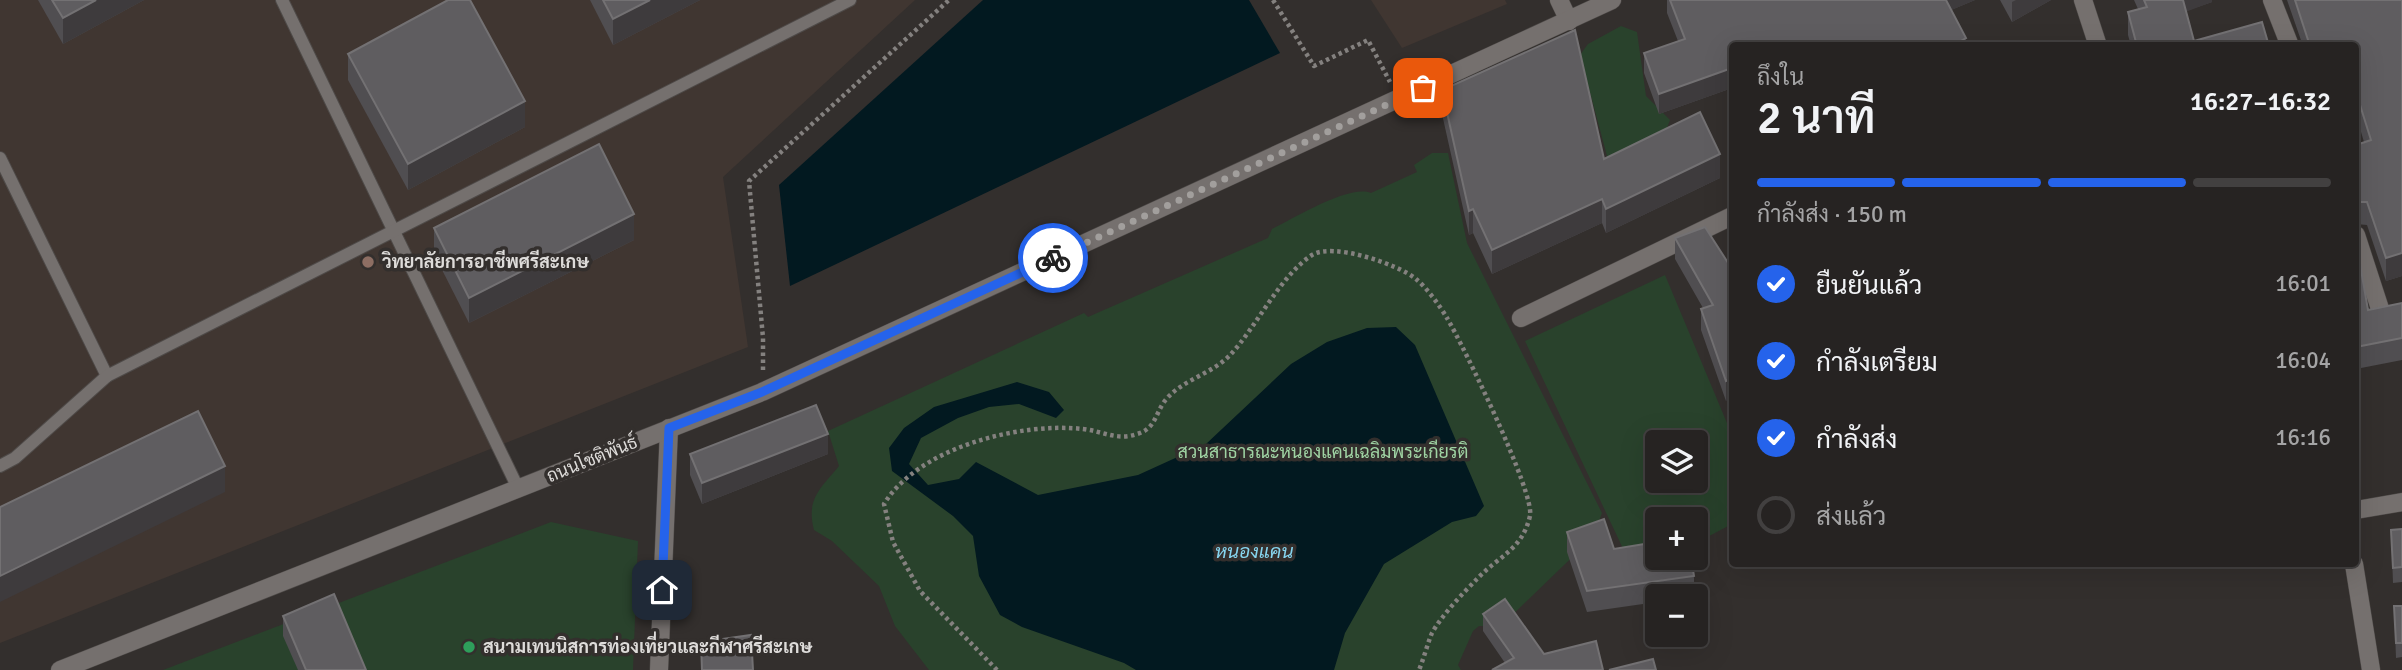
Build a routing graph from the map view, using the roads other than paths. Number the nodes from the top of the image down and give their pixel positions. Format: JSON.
{"nodes":[{"id":1,"x":282,"y":0,"type":"edge"},
{"id":2,"x":849,"y":0,"type":"edge"},
{"id":3,"x":1559,"y":0,"type":"edge"},
{"id":4,"x":1612,"y":0,"type":"edge"},
{"id":5,"x":2083,"y":0,"type":"edge"},
{"id":6,"x":2272,"y":0,"type":"edge"},
{"id":7,"x":1569,"y":21,"type":"junction"},
{"id":8,"x":2094,"y":42,"type":"edge"},
{"id":9,"x":2288,"y":42,"type":"edge"},
{"id":10,"x":0,"y":158,"type":"edge"},
{"id":11,"x":1729,"y":217,"type":"edge"},
{"id":12,"x":394,"y":230,"type":"junction"},
{"id":13,"x":2359,"y":244,"type":"edge"},
{"id":14,"x":2382,"y":315,"type":"edge"},
{"id":15,"x":1521,"y":318,"type":"dead end"},
{"id":16,"x":107,"y":376,"type":"junction"},
{"id":17,"x":669,"y":428,"type":"junction"},
{"id":18,"x":0,"y":466,"type":"edge"},
{"id":19,"x":518,"y":488,"type":"junction"},
{"id":20,"x":2402,"y":502,"type":"edge"},
{"id":21,"x":2359,"y":509,"type":"edge"},
{"id":22,"x":2354,"y":567,"type":"edge"},
{"id":23,"x":60,"y":670,"type":"edge"},
{"id":24,"x":659,"y":670,"type":"edge"},
{"id":25,"x":2371,"y":670,"type":"edge"}],
"edges":[{"from":1,"to":12,"type":"lane"},
{"from":2,"to":12,"type":"lane"},
{"from":3,"to":7,"type":"street"},
{"from":4,"to":7,"type":"street","name":"ถนนโชติพันธ์"},
{"from":5,"to":8,"type":"street"},
{"from":6,"to":9,"type":"street"},
{"from":7,"to":17,"type":"street","name":"ถนนโชติพันธ์"},
{"from":10,"to":16,"type":"lane"},
{"from":11,"to":15,"type":"street"},
{"from":12,"to":16,"type":"lane"},
{"from":12,"to":19,"type":"lane"},
{"from":13,"to":14,"type":"street"},
{"from":16,"to":18,"type":"lane"},
{"from":17,"to":19,"type":"street","name":"ถนนโชติพันธ์"},
{"from":17,"to":24,"type":"street"},
{"from":19,"to":23,"type":"street","name":"ถนนโชติพันธ์"},
{"from":20,"to":21,"type":"street"},
{"from":22,"to":25,"type":"street"}]}
